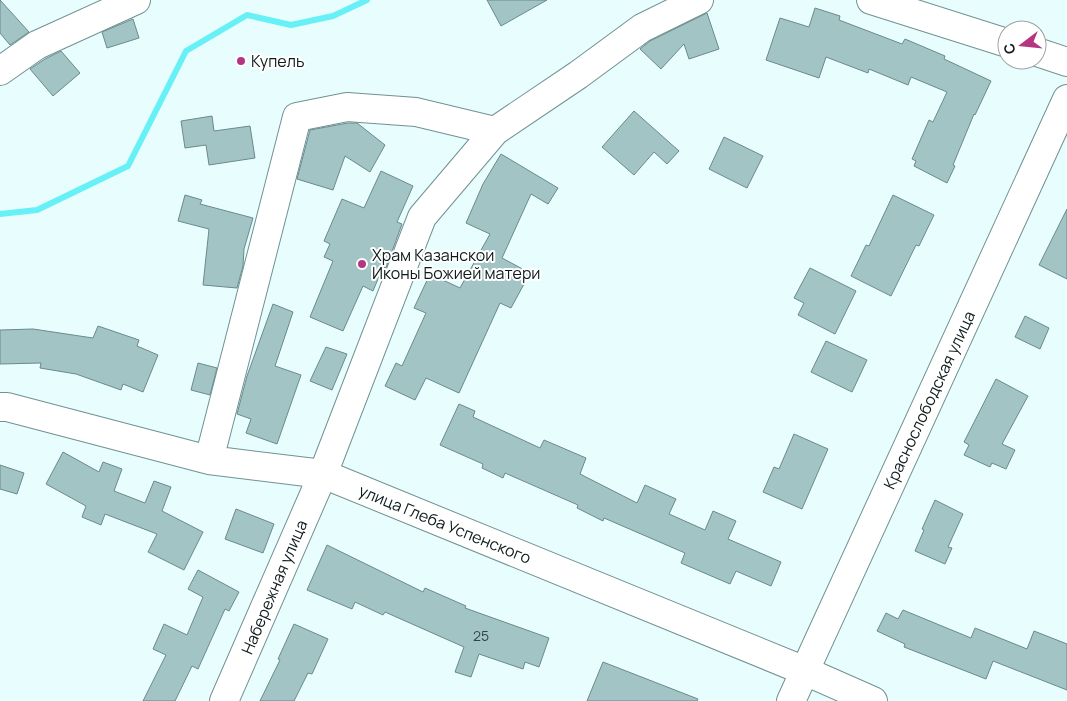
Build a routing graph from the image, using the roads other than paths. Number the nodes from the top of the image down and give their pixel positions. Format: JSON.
{"nodes":[{"id":1,"x":136,"y":0,"type":"edge"},
{"id":2,"x":699,"y":0,"type":"edge"},
{"id":3,"x":871,"y":0,"type":"edge"},
{"id":4,"x":997,"y":40,"type":"edge"},
{"id":5,"x":1047,"y":55,"type":"edge"},
{"id":6,"x":1067,"y":62,"type":"edge"},
{"id":7,"x":0,"y":71,"type":"edge"},
{"id":8,"x":1067,"y":99,"type":"edge"},
{"id":9,"x":495,"y":131,"type":"junction"},
{"id":10,"x":0,"y":407,"type":"edge"},
{"id":11,"x":209,"y":460,"type":"junction"},
{"id":12,"x":323,"y":474,"type":"junction"},
{"id":13,"x":805,"y":671,"type":"junction"},
{"id":14,"x":224,"y":701,"type":"edge"},
{"id":15,"x":791,"y":701,"type":"edge"},
{"id":16,"x":873,"y":701,"type":"edge"}],
"edges":[{"from":1,"to":7,"type":"street"},
{"from":2,"to":9,"type":"street","name":"Набережная улица"},
{"from":3,"to":4,"type":"street"},
{"from":5,"to":6,"type":"street"},
{"from":8,"to":13,"type":"street","name":"Краснослободская улица"},
{"from":9,"to":11,"type":"street"},
{"from":9,"to":12,"type":"street","name":"Набережная улица"},
{"from":10,"to":11,"type":"street","name":"улица Глеба Успенского"},
{"from":11,"to":12,"type":"street","name":"улица Глеба Успенского"},
{"from":12,"to":13,"type":"street","name":"улица Глеба Успенского"},
{"from":12,"to":14,"type":"street","name":"Набережная улица"},
{"from":13,"to":15,"type":"street","name":"Краснослободская улица"},
{"from":13,"to":16,"type":"street","name":"улица Глеба Успенского"}]}
